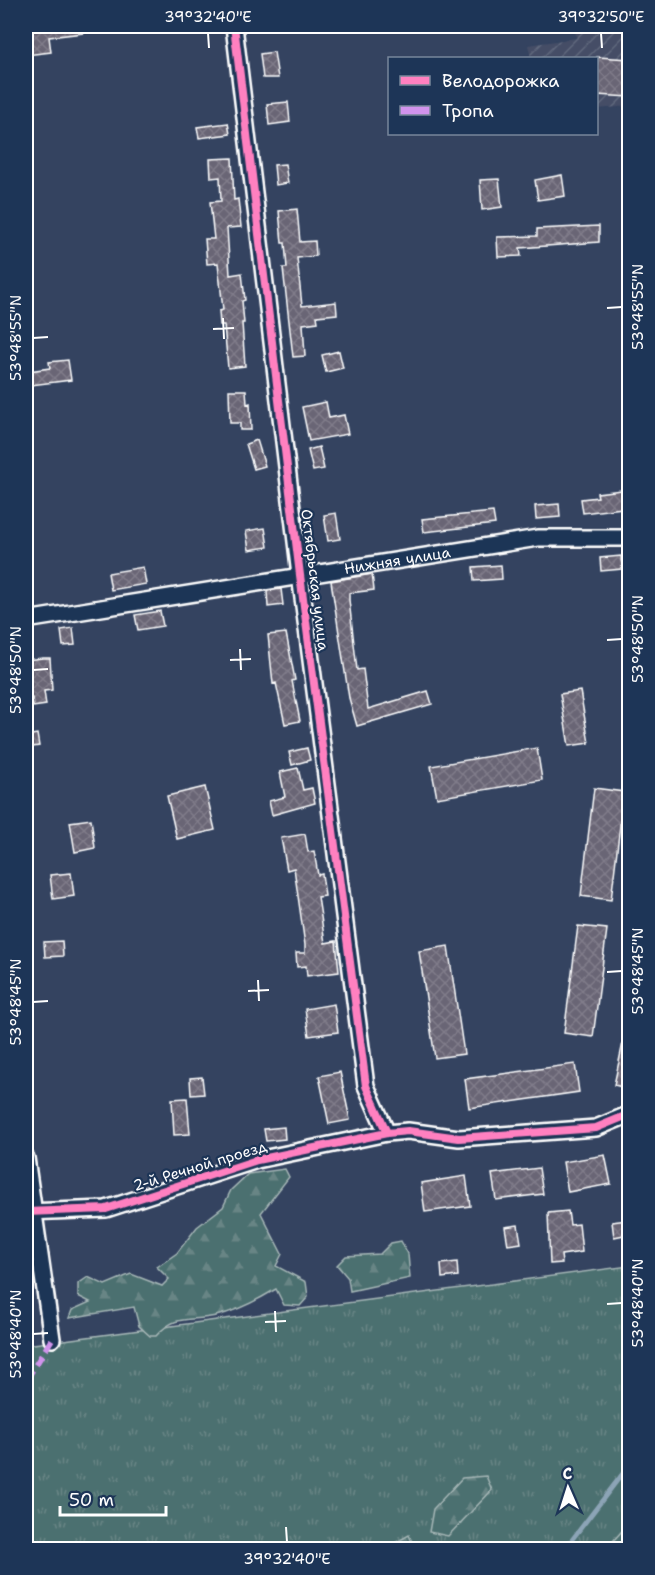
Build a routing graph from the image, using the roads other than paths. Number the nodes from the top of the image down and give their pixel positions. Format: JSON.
{"nodes":[{"id":1,"x":234,"y":26,"type":"edge"},
{"id":2,"x":630,"y":538,"type":"edge"},
{"id":3,"x":300,"y":575,"type":"junction"},
{"id":4,"x":26,"y":620,"type":"edge"},
{"id":5,"x":630,"y":1114,"type":"edge"},
{"id":6,"x":387,"y":1133,"type":"junction"},
{"id":7,"x":26,"y":1158,"type":"edge"},
{"id":8,"x":30,"y":1211,"type":"edge"},
{"id":9,"x":52,"y":1339,"type":"dead end"}],
"edges":[{"from":1,"to":3,"type":"street","name":"Октябрьская улица"},
{"from":2,"to":3,"type":"street","name":"Нижняя улица"},
{"from":3,"to":4,"type":"street","name":"Нижняя улица"},
{"from":3,"to":6,"type":"street","name":"Октябрьская улица"},
{"from":5,"to":6,"type":"street","name":"2-й Речной проезд"},
{"from":6,"to":8,"type":"street","name":"2-й Речной проезд"},
{"from":7,"to":8,"type":"street"},
{"from":8,"to":9,"type":"street"}]}
